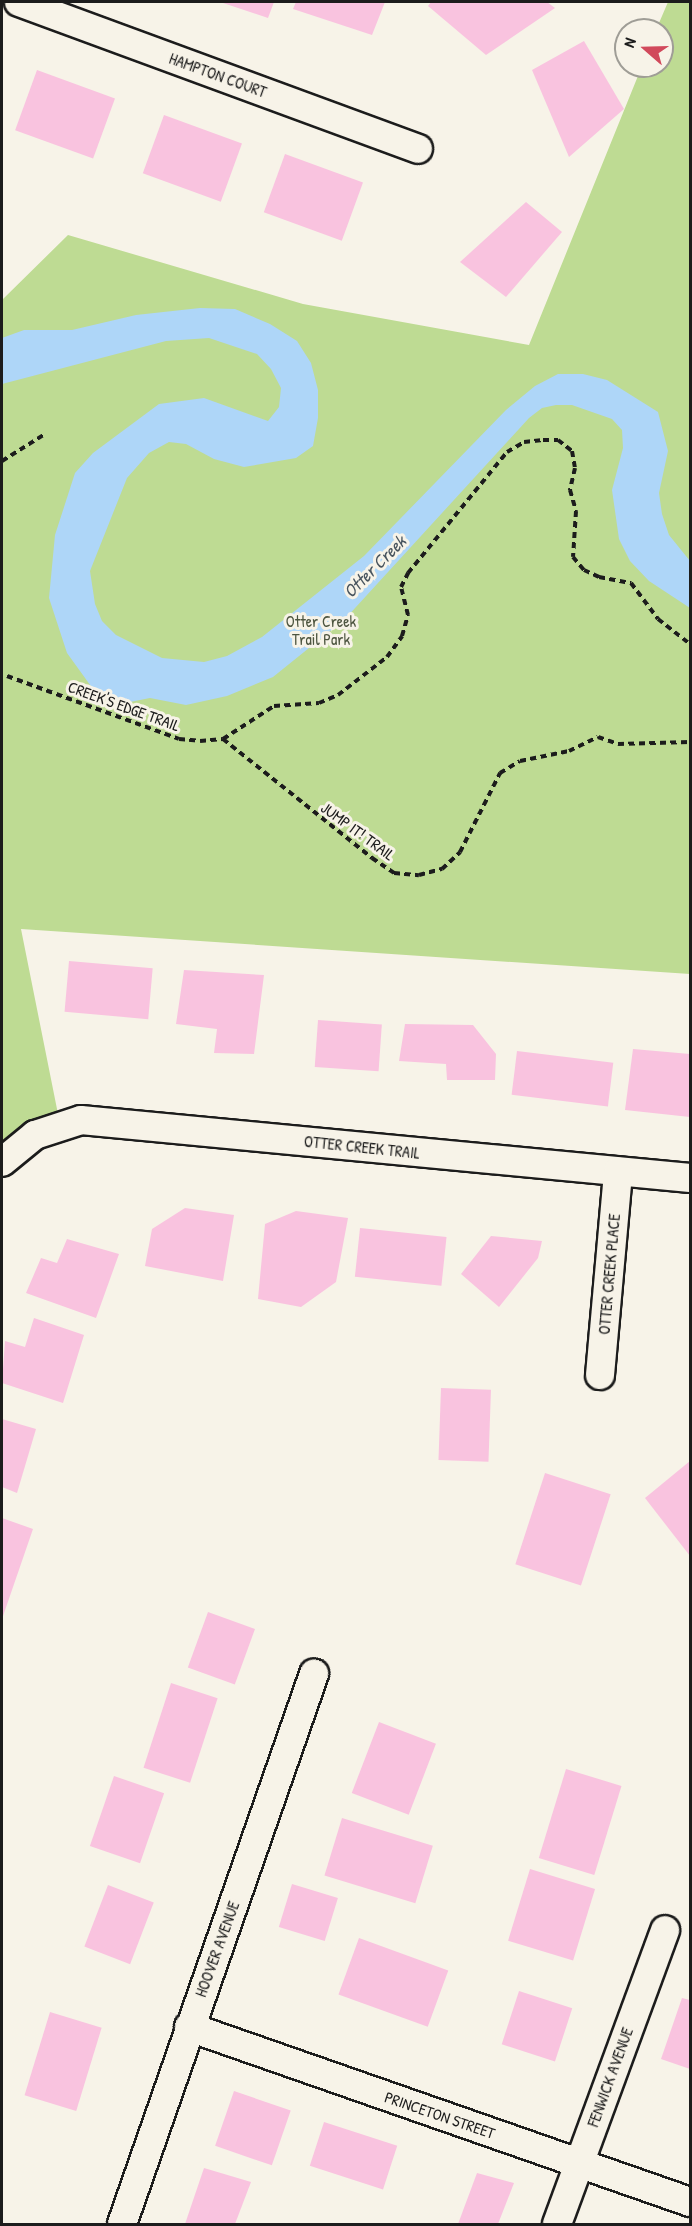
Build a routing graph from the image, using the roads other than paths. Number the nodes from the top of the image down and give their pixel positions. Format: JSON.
{"nodes":[{"id":1,"x":19,"y":2,"type":"edge"},
{"id":2,"x":418,"y":148,"type":"dead end"},
{"id":3,"x":2,"y":1162,"type":"edge"},
{"id":4,"x":618,"y":1172,"type":"junction"},
{"id":5,"x":690,"y":1178,"type":"edge"},
{"id":6,"x":600,"y":1375,"type":"dead end"},
{"id":7,"x":314,"y":1674,"type":"dead end"},
{"id":8,"x":665,"y":1930,"type":"dead end"},
{"id":9,"x":189,"y":2027,"type":"junction"},
{"id":10,"x":578,"y":2163,"type":"junction"},
{"id":11,"x":690,"y":2202,"type":"edge"},
{"id":12,"x":122,"y":2224,"type":"edge"},
{"id":13,"x":557,"y":2224,"type":"edge"}],
"edges":[{"from":1,"to":2,"type":"street","name":"HAMPTON COURT"},
{"from":3,"to":4,"type":"street","name":"OTTER CREEK TRAIL"},
{"from":4,"to":5,"type":"street","name":"OTTER CREEK TRAIL"},
{"from":4,"to":6,"type":"street","name":"OTTER CREEK PLACE"},
{"from":7,"to":9,"type":"street","name":"HOOVER AVENUE"},
{"from":8,"to":10,"type":"street","name":"FENWICK AVENUE"},
{"from":9,"to":10,"type":"street","name":"PRINCETON STREET"},
{"from":9,"to":12,"type":"street","name":"HOOVER AVENUE"},
{"from":10,"to":11,"type":"street","name":"PRINCETON STREET"},
{"from":10,"to":13,"type":"street","name":"FENWICK AVENUE"}]}
